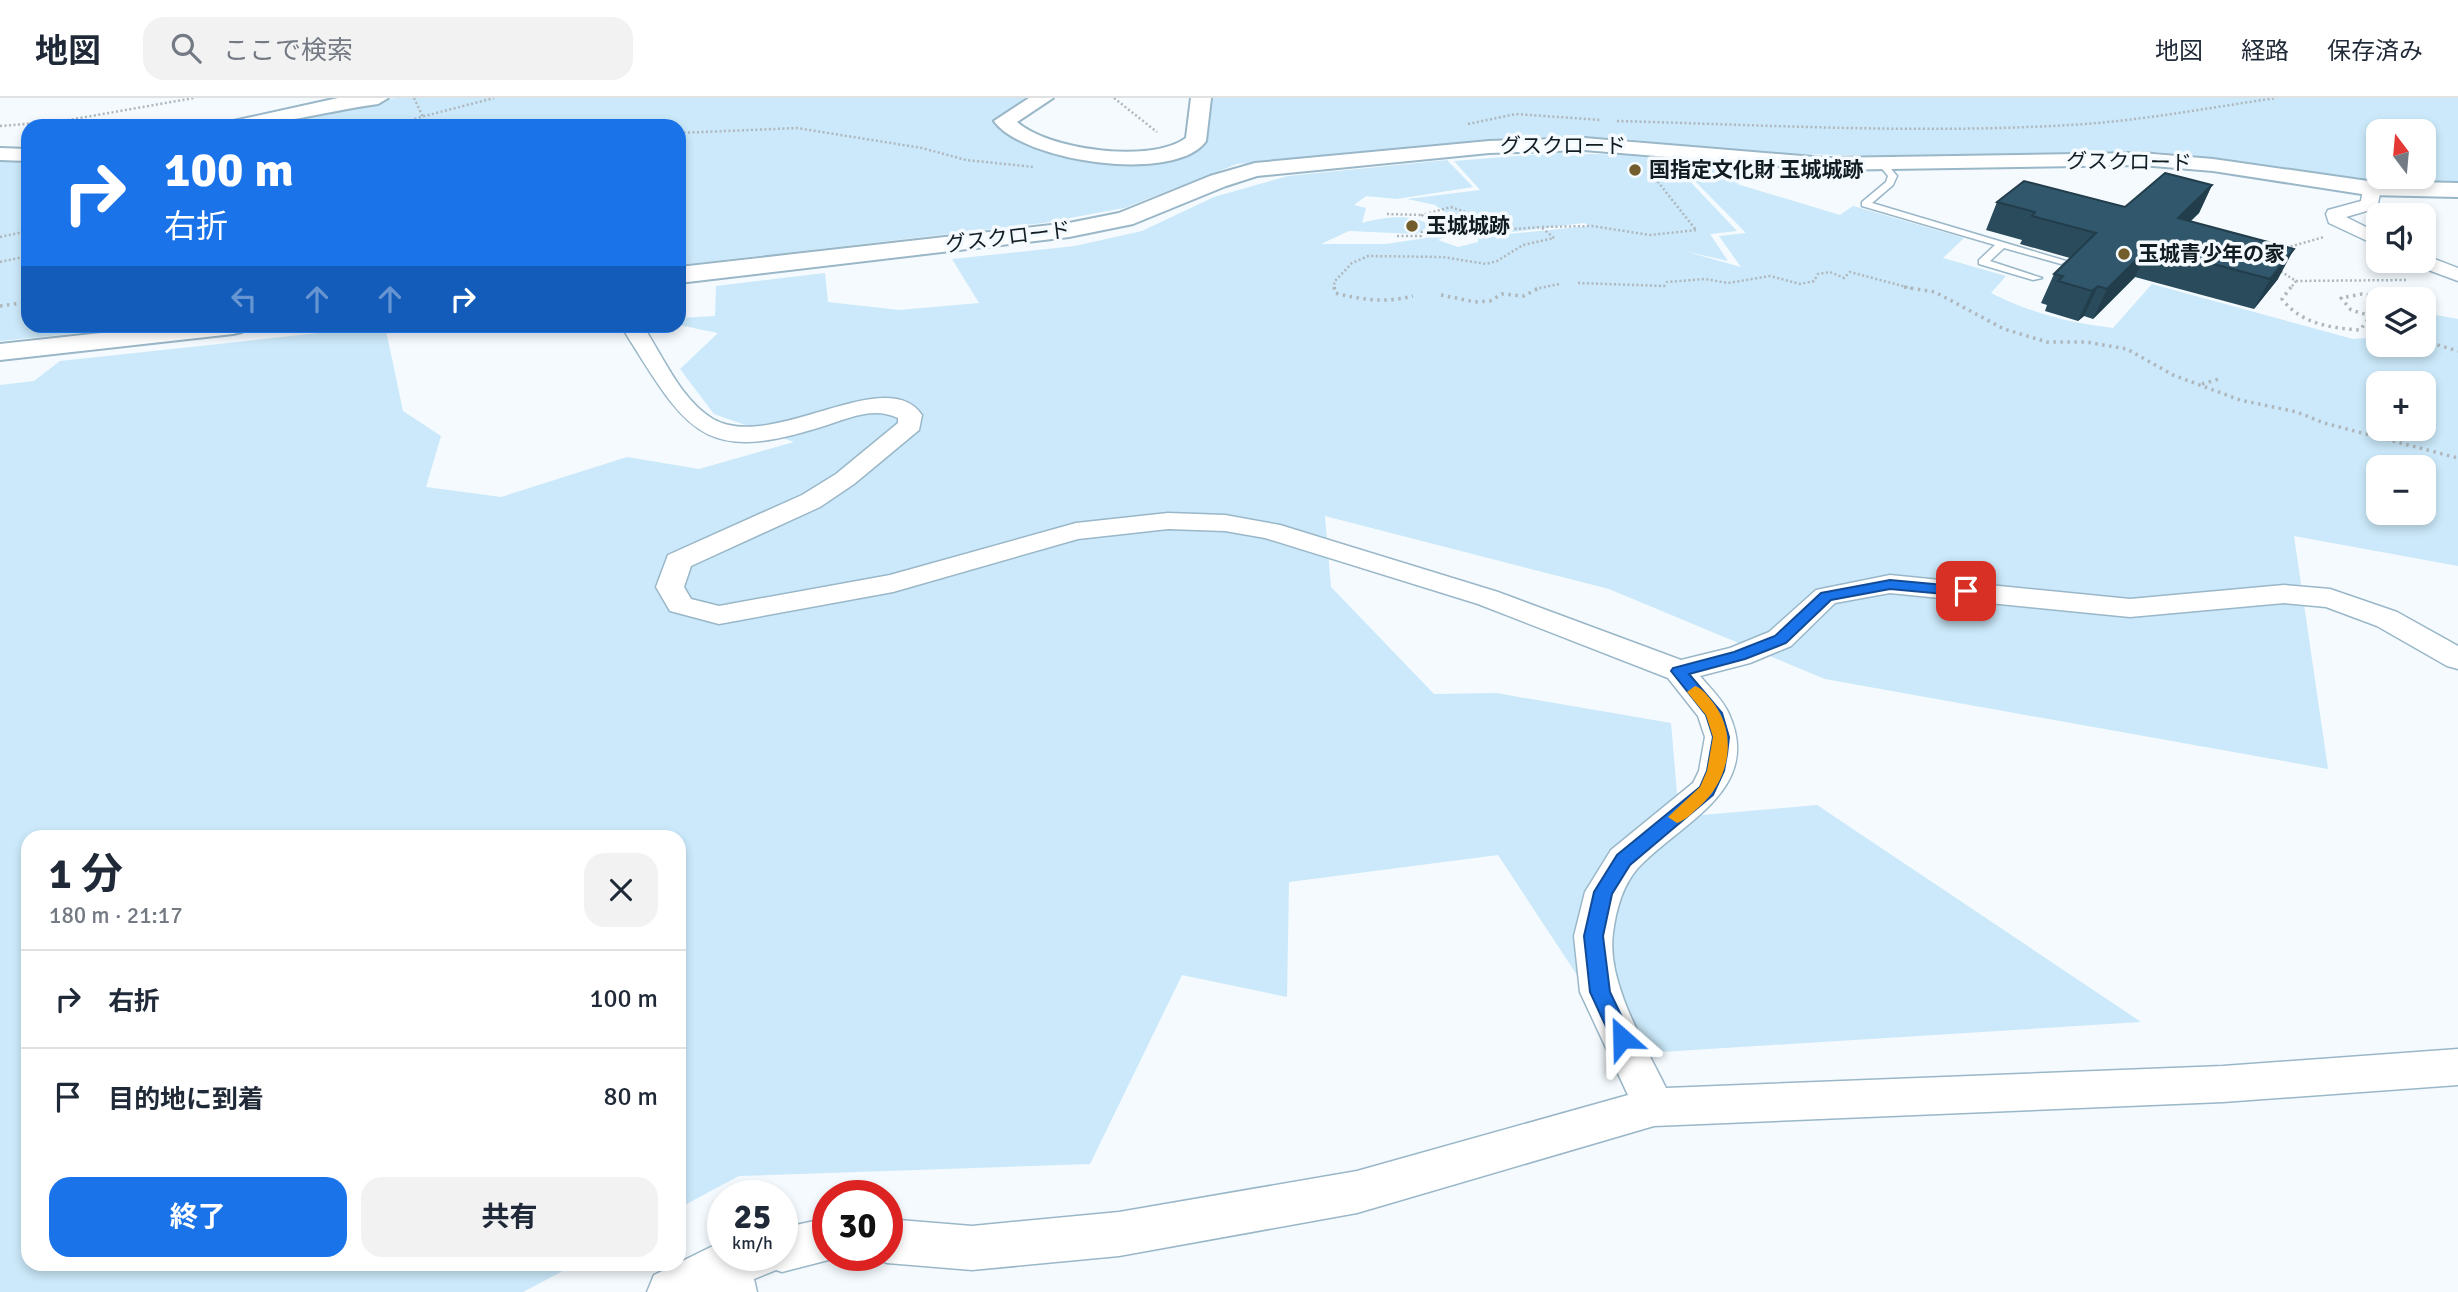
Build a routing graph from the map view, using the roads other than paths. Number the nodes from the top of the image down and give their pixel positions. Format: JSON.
{"nodes":[{"id":1,"x":378,"y":98,"type":"edge"},
{"id":2,"x":1043,"y":98,"type":"edge"},
{"id":3,"x":1201,"y":98,"type":"edge"},
{"id":4,"x":264,"y":119,"type":"edge"},
{"id":5,"x":0,"y":155,"type":"edge"},
{"id":6,"x":21,"y":155,"type":"edge"},
{"id":7,"x":1883,"y":164,"type":"junction"},
{"id":8,"x":2366,"y":188,"type":"edge"},
{"id":9,"x":2372,"y":189,"type":"joint"},
{"id":10,"x":2458,"y":190,"type":"edge"},
{"id":11,"x":2370,"y":203,"type":"edge"},
{"id":12,"x":2366,"y":205,"type":"edge"},
{"id":13,"x":2366,"y":234,"type":"edge"},
{"id":14,"x":2002,"y":244,"type":"junction"},
{"id":15,"x":2061,"y":261,"type":"dead end"},
{"id":16,"x":2436,"y":266,"type":"edge"},
{"id":17,"x":686,"y":274,"type":"edge"},
{"id":18,"x":2458,"y":275,"type":"edge"},
{"id":19,"x":2037,"y":278,"type":"dead end"},
{"id":20,"x":170,"y":333,"type":"edge"},
{"id":21,"x":637,"y":333,"type":"edge"},
{"id":22,"x":0,"y":352,"type":"edge"},
{"id":23,"x":2458,"y":659,"type":"edge"},
{"id":24,"x":1678,"y":671,"type":"junction"},
{"id":25,"x":2458,"y":1067,"type":"edge"},
{"id":26,"x":1654,"y":1108,"type":"junction"},
{"id":27,"x":903,"y":1242,"type":"edge"},
{"id":28,"x":734,"y":1271,"type":"edge"},
{"id":29,"x":671,"y":1292,"type":"edge"}],
"edges":[{"from":1,"to":4,"type":"street"},
{"from":2,"to":3,"type":"street"},
{"from":5,"to":6,"type":"street"},
{"from":7,"to":8,"type":"street","name":"グスクロード"},
{"from":7,"to":14,"type":"lane"},
{"from":7,"to":17,"type":"street","name":"グスクロード"},
{"from":9,"to":10,"type":"street","name":"グスクロード"},
{"from":9,"to":11,"type":"street"},
{"from":12,"to":13,"type":"street"},
{"from":14,"to":15,"type":"lane"},
{"from":14,"to":19,"type":"lane"},
{"from":16,"to":18,"type":"street"},
{"from":20,"to":22,"type":"street"},
{"from":21,"to":24,"type":"street"},
{"from":23,"to":24,"type":"street"},
{"from":24,"to":26,"type":"street"},
{"from":25,"to":26,"type":"street"},
{"from":26,"to":27,"type":"street"},
{"from":28,"to":29,"type":"street"}]}
